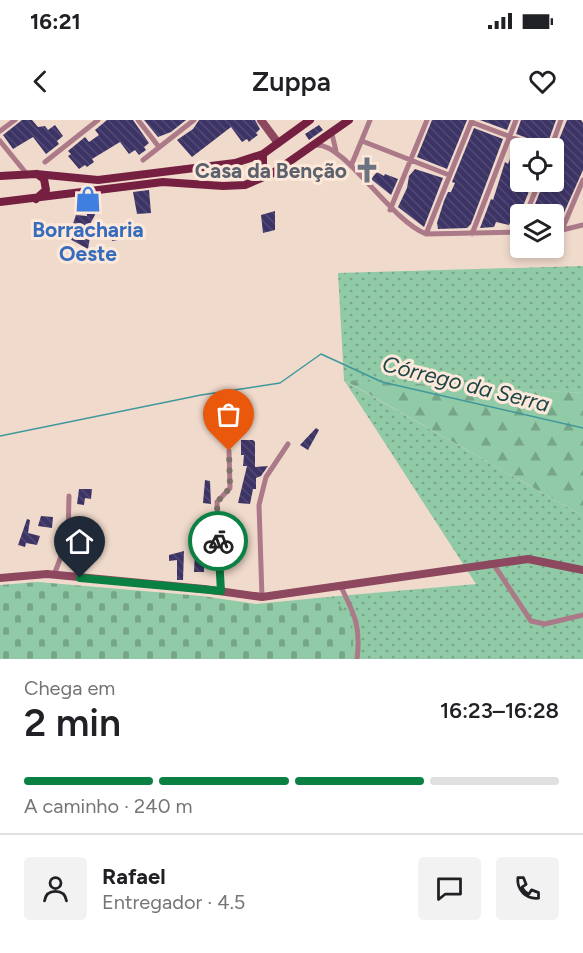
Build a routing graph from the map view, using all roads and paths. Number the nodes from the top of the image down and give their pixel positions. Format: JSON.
{"nodes":[{"id":1,"x":15,"y":120,"type":"edge"},
{"id":2,"x":98,"y":120,"type":"edge"},
{"id":3,"x":138,"y":120,"type":"edge"},
{"id":4,"x":194,"y":120,"type":"edge"},
{"id":5,"x":261,"y":120,"type":"edge"},
{"id":6,"x":310,"y":120,"type":"edge"},
{"id":7,"x":349,"y":120,"type":"edge"},
{"id":8,"x":370,"y":120,"type":"edge"},
{"id":9,"x":427,"y":120,"type":"edge"},
{"id":10,"x":516,"y":120,"type":"edge"},
{"id":11,"x":561,"y":120,"type":"edge"},
{"id":12,"x":472,"y":121,"type":"edge"},
{"id":13,"x":0,"y":131,"type":"edge"},
{"id":14,"x":332,"y":134,"type":"junction"},
{"id":15,"x":510,"y":137,"type":"junction"},
{"id":16,"x":555,"y":138,"type":"edge"},
{"id":17,"x":0,"y":141,"type":"edge"},
{"id":18,"x":362,"y":141,"type":"junction"},
{"id":19,"x":278,"y":143,"type":"junction"},
{"id":20,"x":316,"y":145,"type":"junction"},
{"id":21,"x":159,"y":147,"type":"junction"},
{"id":22,"x":337,"y":153,"type":"junction"},
{"id":23,"x":263,"y":154,"type":"junction"},
{"id":24,"x":143,"y":160,"type":"dead end"},
{"id":25,"x":411,"y":160,"type":"junction"},
{"id":26,"x":45,"y":162,"type":"dead end"},
{"id":27,"x":351,"y":166,"type":"junction"},
{"id":28,"x":176,"y":171,"type":"junction"},
{"id":29,"x":26,"y":173,"type":"junction"},
{"id":30,"x":273,"y":173,"type":"junction"},
{"id":31,"x":2,"y":174,"type":"edge"},
{"id":32,"x":36,"y":174,"type":"junction"},
{"id":33,"x":449,"y":175,"type":"junction"},
{"id":34,"x":122,"y":177,"type":"junction"},
{"id":35,"x":583,"y":180,"type":"edge"},
{"id":36,"x":167,"y":182,"type":"junction"},
{"id":37,"x":112,"y":188,"type":"junction"},
{"id":38,"x":36,"y":199,"type":"junction"},
{"id":39,"x":0,"y":202,"type":"edge"},
{"id":40,"x":390,"y":210,"type":"junction"},
{"id":41,"x":564,"y":225,"type":"edge"},
{"id":42,"x":583,"y":225,"type":"edge"},
{"id":43,"x":564,"y":231,"type":"edge"},
{"id":44,"x":510,"y":232,"type":"edge"},
{"id":45,"x":426,"y":234,"type":"junction"},
{"id":46,"x":472,"y":234,"type":"junction"},
{"id":47,"x":288,"y":444,"type":"dead end"},
{"id":48,"x":229,"y":451,"type":"dead end"},
{"id":49,"x":69,"y":496,"type":"dead end"},
{"id":50,"x":494,"y":565,"type":"junction"},
{"id":51,"x":583,"y":570,"type":"edge"},
{"id":52,"x":54,"y":575,"type":"junction"},
{"id":53,"x":0,"y":578,"type":"edge"},
{"id":54,"x":341,"y":587,"type":"junction"},
{"id":55,"x":221,"y":591,"type":"junction"},
{"id":56,"x":262,"y":597,"type":"junction"},
{"id":57,"x":583,"y":615,"type":"edge"},
{"id":58,"x":357,"y":659,"type":"edge"}],
"edges":[{"from":1,"to":13,"type":"street"},
{"from":2,"to":26,"type":"street"},
{"from":3,"to":21,"type":"street"},
{"from":4,"to":21,"type":"street"},
{"from":5,"to":19,"type":"street"},
{"from":6,"to":19,"type":"main road"},
{"from":7,"to":14,"type":"main road"},
{"from":8,"to":18,"type":"street"},
{"from":9,"to":25,"type":"street"},
{"from":10,"to":15,"type":"street"},
{"from":11,"to":16,"type":"street"},
{"from":12,"to":15,"type":"street"},
{"from":12,"to":33,"type":"street"},
{"from":14,"to":20,"type":"main road"},
{"from":14,"to":22,"type":"street"},
{"from":15,"to":46,"type":"street"},
{"from":17,"to":29,"type":"street"},
{"from":18,"to":25,"type":"street"},
{"from":18,"to":27,"type":"street"},
{"from":19,"to":23,"type":"main road"},
{"from":20,"to":22,"type":"street"},
{"from":20,"to":30,"type":"main road"},
{"from":21,"to":24,"type":"street"},
{"from":22,"to":27,"type":"street"},
{"from":23,"to":28,"type":"main road"},
{"from":23,"to":30,"type":"main road"},
{"from":25,"to":33,"type":"street"},
{"from":25,"to":40,"type":"street"},
{"from":27,"to":40,"type":"street"},
{"from":28,"to":34,"type":"main road"},
{"from":28,"to":36,"type":"main road"},
{"from":29,"to":31,"type":"main road"},
{"from":29,"to":32,"type":"main road"},
{"from":30,"to":36,"type":"main road"},
{"from":32,"to":34,"type":"main road"},
{"from":32,"to":38,"type":"main road"},
{"from":33,"to":45,"type":"street"},
{"from":34,"to":37,"type":"main road"},
{"from":35,"to":41,"type":"street"},
{"from":36,"to":37,"type":"main road"},
{"from":37,"to":38,"type":"main road"},
{"from":38,"to":39,"type":"main road"},
{"from":40,"to":45,"type":"street"},
{"from":42,"to":43,"type":"street"},
{"from":44,"to":46,"type":"street"},
{"from":45,"to":46,"type":"street"},
{"from":47,"to":56,"type":"street"},
{"from":48,"to":55,"type":"street"},
{"from":49,"to":52,"type":"street"},
{"from":50,"to":51,"type":"street"},
{"from":50,"to":54,"type":"street"},
{"from":50,"to":57,"type":"street"},
{"from":52,"to":53,"type":"street"},
{"from":52,"to":55,"type":"street"},
{"from":54,"to":56,"type":"street"},
{"from":54,"to":58,"type":"street"},
{"from":55,"to":56,"type":"street"}]}
